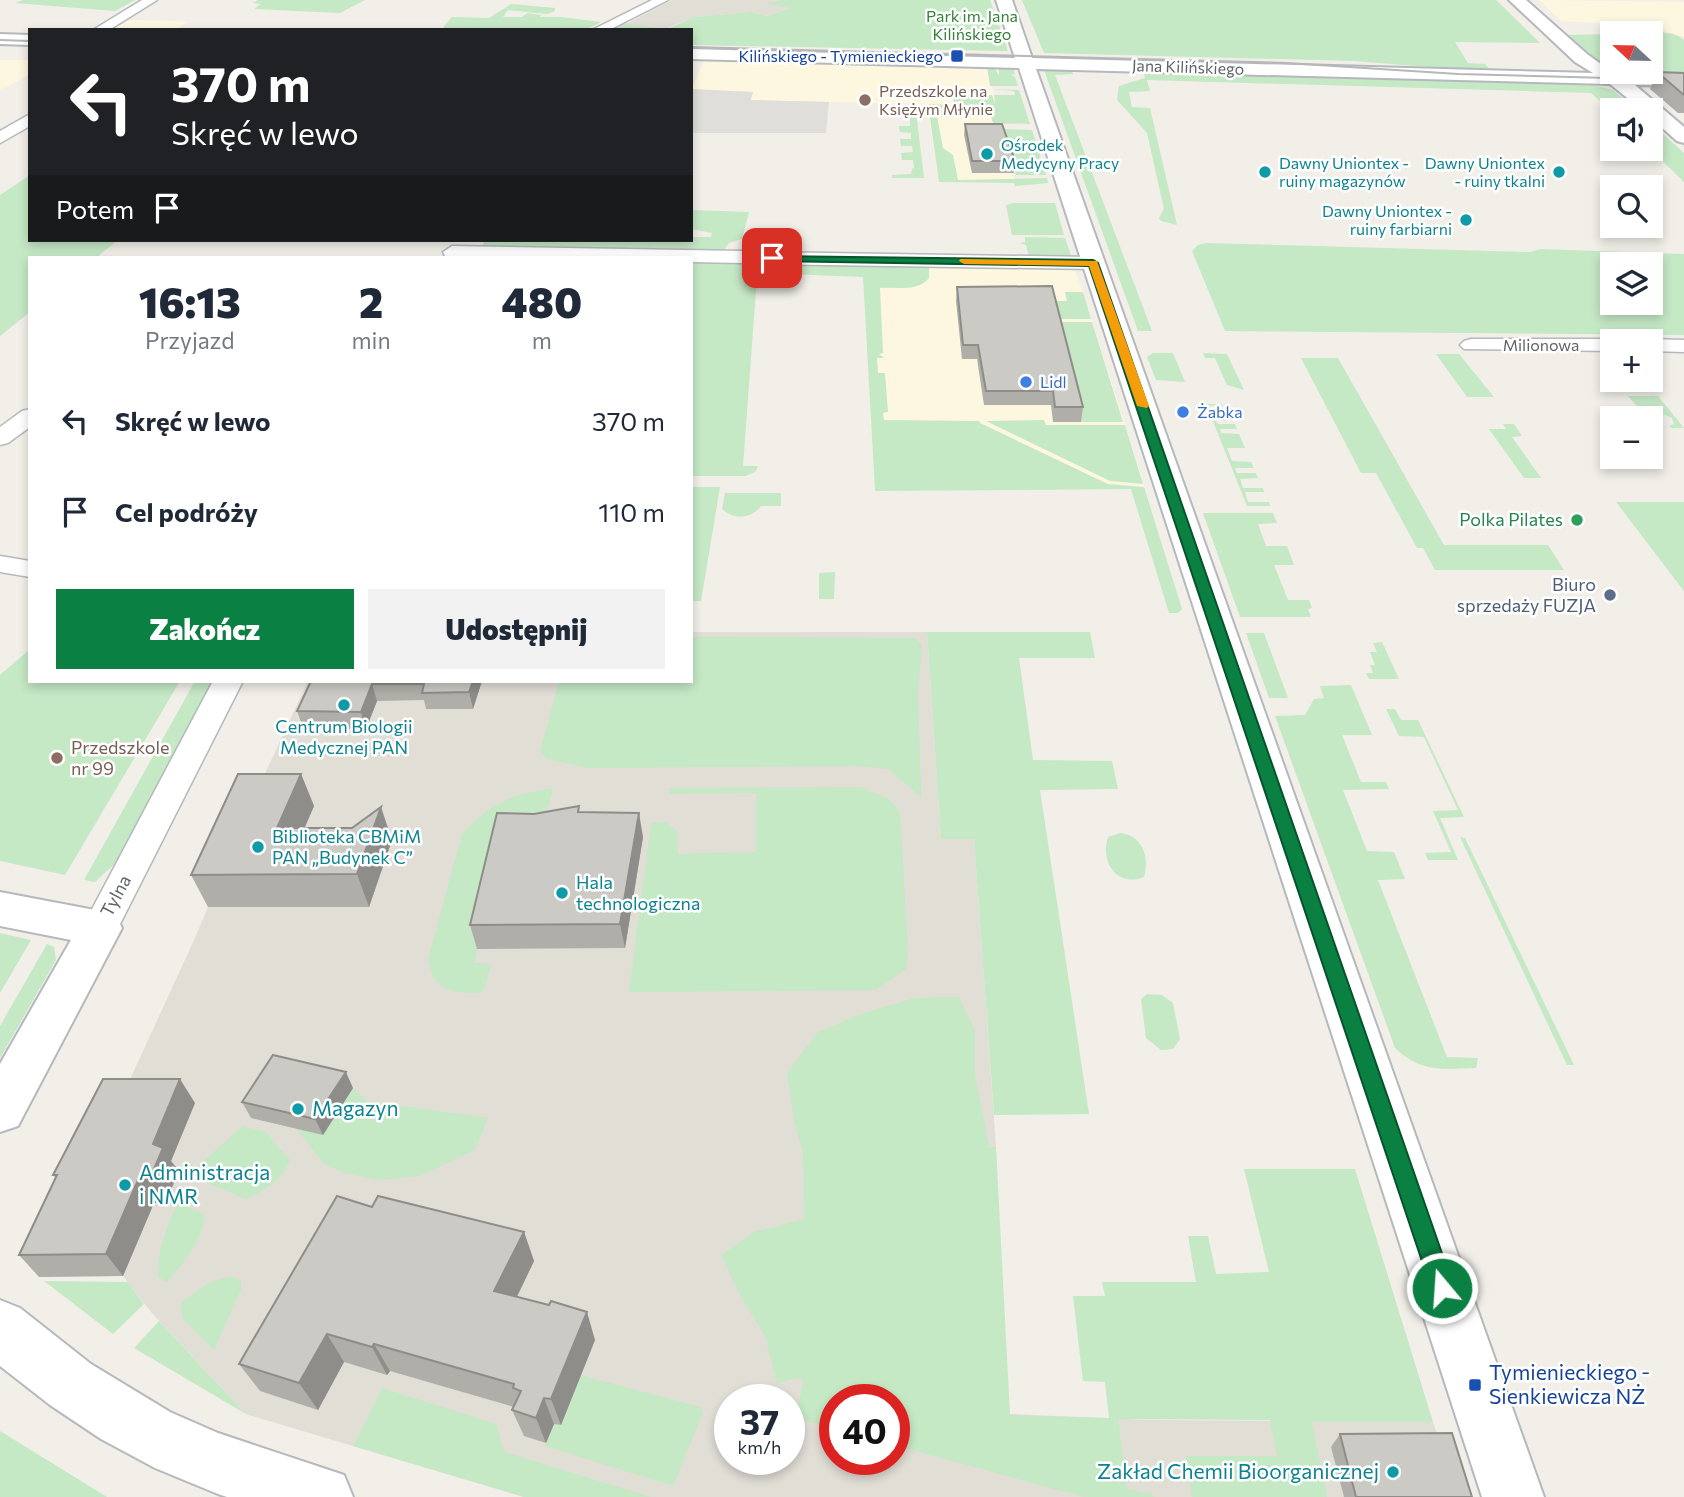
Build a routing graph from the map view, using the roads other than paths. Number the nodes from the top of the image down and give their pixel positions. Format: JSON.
{"nodes":[{"id":1,"x":151,"y":0,"type":"edge"},
{"id":2,"x":662,"y":0,"type":"edge"},
{"id":3,"x":1004,"y":0,"type":"edge"},
{"id":4,"x":1517,"y":0,"type":"edge"},
{"id":5,"x":102,"y":28,"type":"edge"},
{"id":6,"x":602,"y":28,"type":"edge"},
{"id":7,"x":0,"y":39,"type":"edge"},
{"id":8,"x":28,"y":40,"type":"edge"},
{"id":9,"x":693,"y":54,"type":"edge"},
{"id":10,"x":1026,"y":63,"type":"junction"},
{"id":11,"x":1600,"y":70,"type":"edge"},
{"id":12,"x":1600,"y":79,"type":"edge"},
{"id":13,"x":1663,"y":80,"type":"edge"},
{"id":14,"x":1684,"y":81,"type":"edge"},
{"id":15,"x":1621,"y":84,"type":"edge"},
{"id":16,"x":28,"y":120,"type":"edge"},
{"id":17,"x":1684,"y":137,"type":"edge"},
{"id":18,"x":0,"y":138,"type":"edge"},
{"id":19,"x":453,"y":250,"type":"edge"},
{"id":20,"x":1093,"y":263,"type":"junction"},
{"id":21,"x":1471,"y":345,"type":"dead end"},
{"id":22,"x":1600,"y":345,"type":"edge"},
{"id":23,"x":1663,"y":345,"type":"edge"},
{"id":24,"x":1684,"y":346,"type":"edge"},
{"id":25,"x":28,"y":417,"type":"edge"},
{"id":26,"x":0,"y":438,"type":"edge"},
{"id":27,"x":0,"y":564,"type":"edge"},
{"id":28,"x":28,"y":569,"type":"edge"},
{"id":29,"x":228,"y":683,"type":"edge"},
{"id":30,"x":0,"y":909,"type":"edge"},
{"id":31,"x":100,"y":928,"type":"junction"},
{"id":32,"x":0,"y":1110,"type":"edge"},
{"id":33,"x":0,"y":1328,"type":"edge"},
{"id":34,"x":321,"y":1497,"type":"edge"},
{"id":35,"x":1513,"y":1497,"type":"edge"}],
"edges":[{"from":1,"to":5,"type":"street"},
{"from":2,"to":6,"type":"street"},
{"from":3,"to":10,"type":"street"},
{"from":4,"to":11,"type":"street"},
{"from":7,"to":8,"type":"street"},
{"from":9,"to":10,"type":"street","name":"Jana Kilińskiego"},
{"from":10,"to":12,"type":"street","name":"Jana Kilińskiego"},
{"from":10,"to":20,"type":"street"},
{"from":13,"to":14,"type":"street","name":"Jana Kilińskiego"},
{"from":15,"to":17,"type":"street"},
{"from":16,"to":18,"type":"street"},
{"from":19,"to":20,"type":"street"},
{"from":20,"to":35,"type":"street"},
{"from":21,"to":22,"type":"street","name":"Milionowa"},
{"from":23,"to":24,"type":"street"},
{"from":25,"to":26,"type":"street"},
{"from":27,"to":28,"type":"street"},
{"from":29,"to":31,"type":"street","name":"Tylna"},
{"from":30,"to":31,"type":"street"},
{"from":31,"to":32,"type":"street","name":"Tylna"},
{"from":33,"to":34,"type":"street"}]}
